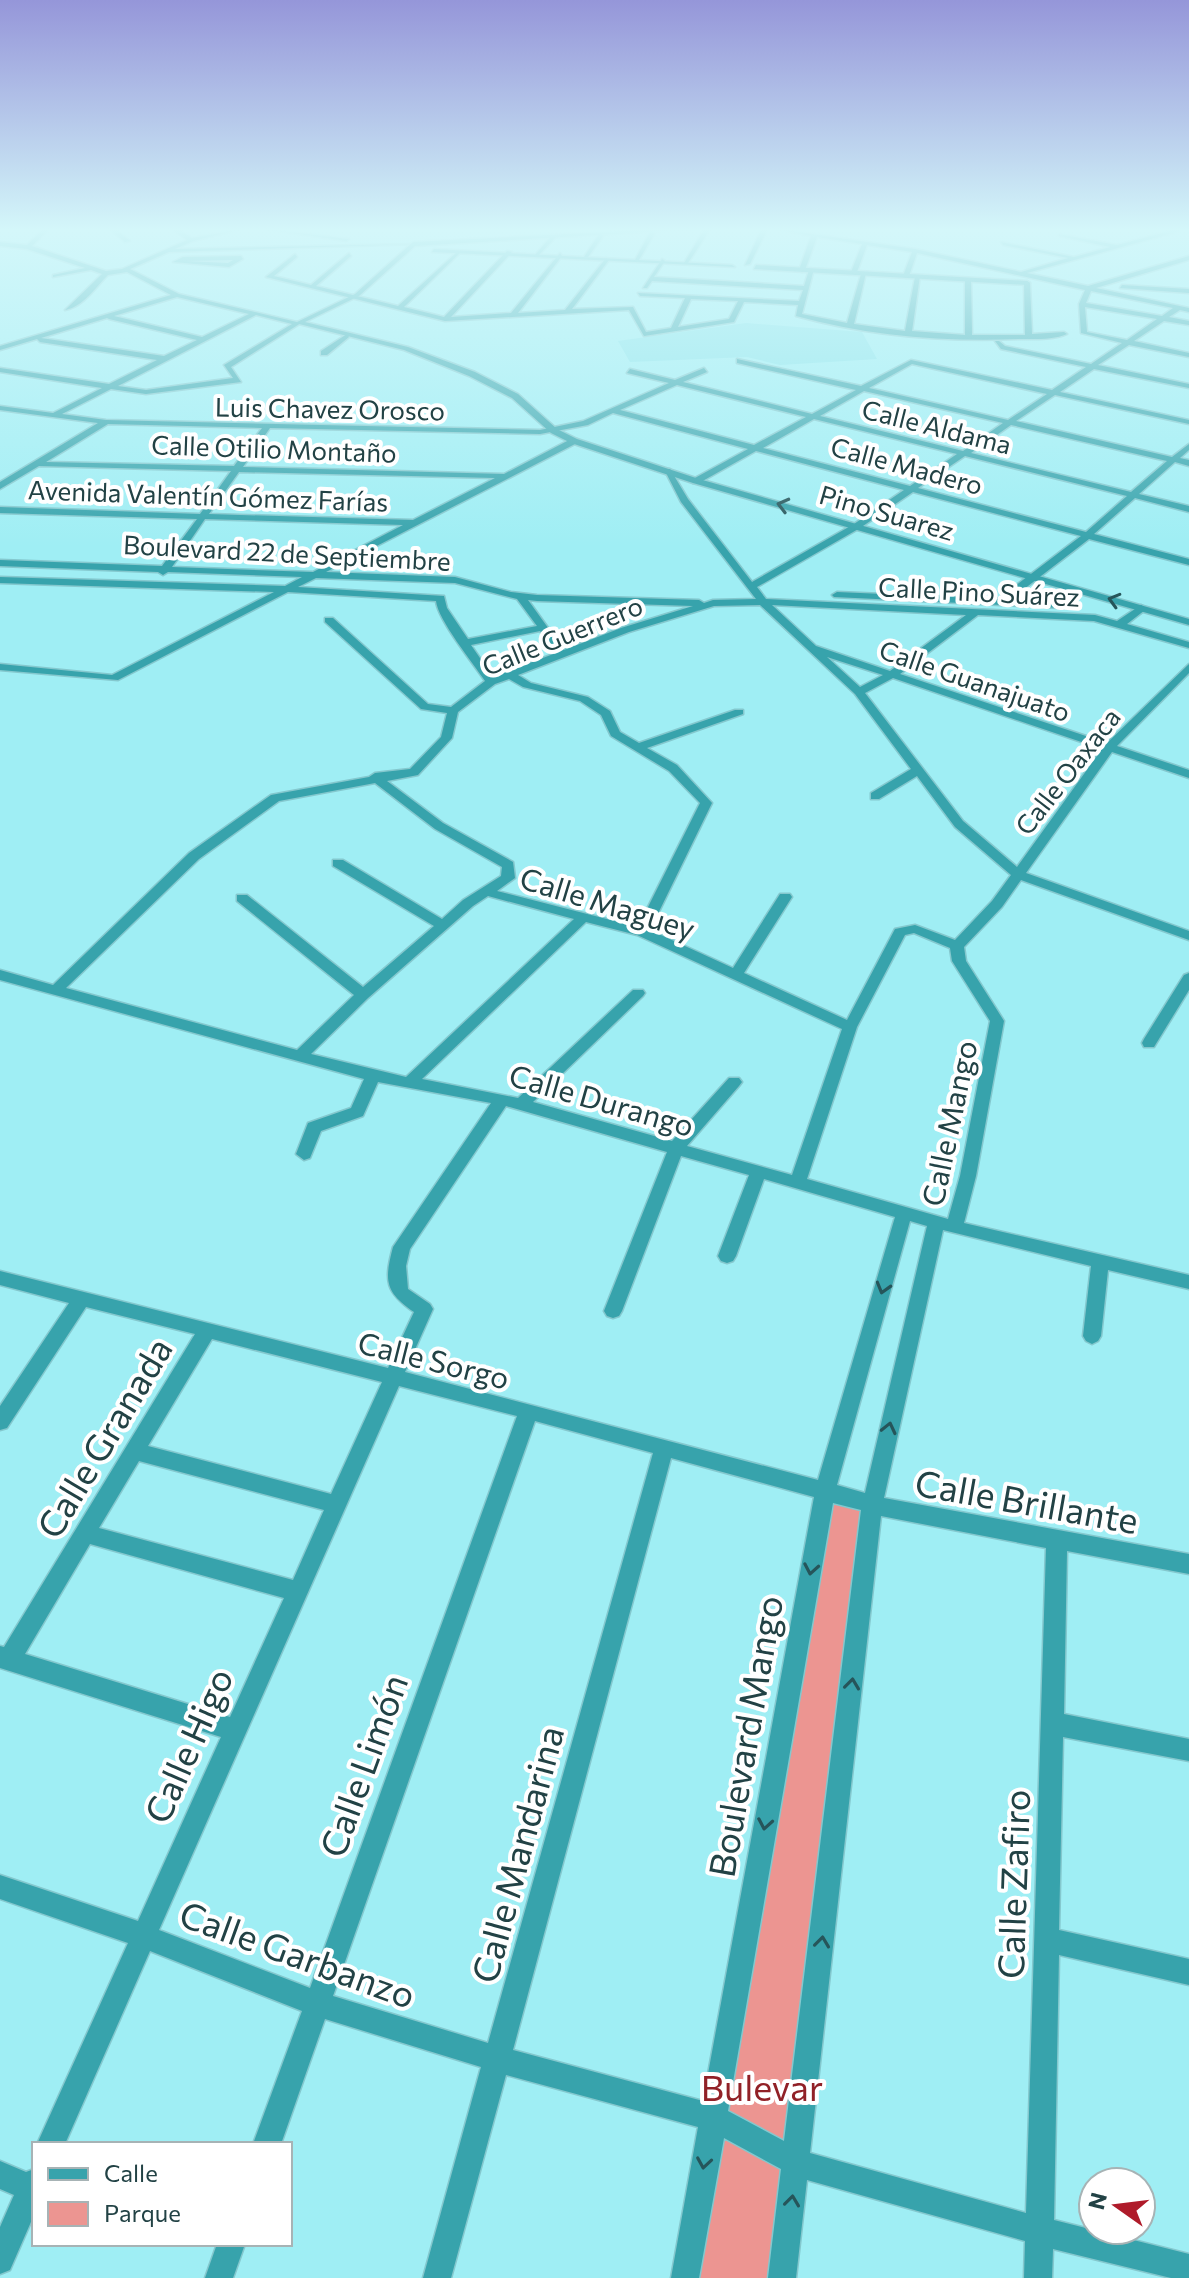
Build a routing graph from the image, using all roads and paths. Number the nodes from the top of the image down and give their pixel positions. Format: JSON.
{"nodes":[{"id":1,"x":50,"y":334,"type":"edge"},
{"id":2,"x":182,"y":334,"type":"edge"},
{"id":3,"x":212,"y":334,"type":"edge"},
{"id":4,"x":280,"y":334,"type":"edge"},
{"id":5,"x":341,"y":334,"type":"edge"},
{"id":6,"x":912,"y":334,"type":"edge"},
{"id":7,"x":969,"y":334,"type":"edge"},
{"id":8,"x":1060,"y":334,"type":"edge"},
{"id":9,"x":1090,"y":334,"type":"edge"},
{"id":10,"x":1138,"y":334,"type":"edge"},
{"id":11,"x":347,"y":336,"type":"junction"},
{"id":12,"x":1029,"y":337,"type":"joint"},
{"id":13,"x":34,"y":339,"type":"junction"},
{"id":14,"x":202,"y":339,"type":"junction"},
{"id":15,"x":969,"y":339,"type":"junction"},
{"id":16,"x":995,"y":340,"type":"junction"},
{"id":17,"x":1126,"y":342,"type":"junction"},
{"id":18,"x":0,"y":348,"type":"edge"},
{"id":19,"x":324,"y":353,"type":"dead end"},
{"id":20,"x":1189,"y":355,"type":"edge"},
{"id":21,"x":167,"y":359,"type":"junction"},
{"id":22,"x":740,"y":361,"type":"dead end"},
{"id":23,"x":1093,"y":365,"type":"junction"},
{"id":24,"x":0,"y":370,"type":"edge"},
{"id":25,"x":704,"y":370,"type":"dead end"},
{"id":26,"x":630,"y":371,"type":"dead end"},
{"id":27,"x":676,"y":383,"type":"junction"},
{"id":28,"x":1189,"y":386,"type":"edge"},
{"id":29,"x":110,"y":388,"type":"junction"},
{"id":30,"x":862,"y":389,"type":"junction"},
{"id":31,"x":1053,"y":393,"type":"junction"},
{"id":32,"x":0,"y":408,"type":"edge"},
{"id":33,"x":614,"y":411,"type":"junction"},
{"id":34,"x":52,"y":416,"type":"junction"},
{"id":35,"x":812,"y":417,"type":"junction"},
{"id":36,"x":1010,"y":421,"type":"junction"},
{"id":37,"x":106,"y":422,"type":"junction"},
{"id":38,"x":1189,"y":422,"type":"edge"},
{"id":39,"x":267,"y":427,"type":"junction"},
{"id":40,"x":554,"y":431,"type":"junction"},
{"id":41,"x":574,"y":441,"type":"junction"},
{"id":42,"x":1189,"y":446,"type":"edge"},
{"id":43,"x":757,"y":448,"type":"junction"},
{"id":44,"x":963,"y":453,"type":"junction"},
{"id":45,"x":1174,"y":459,"type":"junction"},
{"id":46,"x":1189,"y":463,"type":"edge"},
{"id":47,"x":42,"y":464,"type":"junction"},
{"id":48,"x":238,"y":469,"type":"junction"},
{"id":49,"x":667,"y":471,"type":"junction"},
{"id":50,"x":505,"y":476,"type":"junction"},
{"id":51,"x":696,"y":481,"type":"junction"},
{"id":52,"x":0,"y":486,"type":"edge"},
{"id":53,"x":912,"y":488,"type":"junction"},
{"id":54,"x":1133,"y":495,"type":"junction"},
{"id":55,"x":1189,"y":509,"type":"edge"},
{"id":56,"x":0,"y":510,"type":"edge"},
{"id":57,"x":205,"y":516,"type":"junction"},
{"id":58,"x":414,"y":523,"type":"junction"},
{"id":59,"x":857,"y":526,"type":"junction"},
{"id":60,"x":1088,"y":535,"type":"junction"},
{"id":61,"x":1189,"y":562,"type":"edge"},
{"id":62,"x":0,"y":563,"type":"edge"},
{"id":63,"x":167,"y":567,"type":"junction"},
{"id":64,"x":317,"y":572,"type":"junction"},
{"id":65,"x":1034,"y":577,"type":"junction"},
{"id":66,"x":0,"y":580,"type":"edge"},
{"id":67,"x":155,"y":585,"type":"junction"},
{"id":68,"x":285,"y":589,"type":"junction"},
{"id":69,"x":753,"y":589,"type":"junction"},
{"id":70,"x":520,"y":596,"type":"junction"},
{"id":71,"x":1002,"y":601,"type":"junction"},
{"id":72,"x":763,"y":602,"type":"junction"},
{"id":73,"x":713,"y":603,"type":"junction"},
{"id":74,"x":1063,"y":605,"type":"dead end"},
{"id":75,"x":1141,"y":608,"type":"junction"},
{"id":76,"x":975,"y":613,"type":"junction"},
{"id":77,"x":329,"y":620,"type":"dead end"},
{"id":78,"x":1189,"y":622,"type":"edge"},
{"id":79,"x":1119,"y":625,"type":"junction"},
{"id":80,"x":542,"y":628,"type":"junction"},
{"id":81,"x":463,"y":643,"type":"junction"},
{"id":82,"x":1189,"y":645,"type":"edge"},
{"id":83,"x":806,"y":646,"type":"junction"},
{"id":84,"x":562,"y":654,"type":"junction"},
{"id":85,"x":0,"y":667,"type":"edge"},
{"id":86,"x":1189,"y":667,"type":"edge"},
{"id":87,"x":510,"y":675,"type":"junction"},
{"id":88,"x":891,"y":675,"type":"junction"},
{"id":89,"x":491,"y":682,"type":"junction"},
{"id":90,"x":859,"y":692,"type":"junction"},
{"id":91,"x":453,"y":711,"type":"junction"},
{"id":92,"x":739,"y":712,"type":"dead end"},
{"id":93,"x":641,"y":746,"type":"junction"},
{"id":94,"x":1108,"y":749,"type":"junction"},
{"id":95,"x":917,"y":771,"type":"junction"},
{"id":96,"x":1189,"y":774,"type":"edge"},
{"id":97,"x":375,"y":777,"type":"junction"},
{"id":98,"x":875,"y":796,"type":"dead end"},
{"id":99,"x":338,"y":863,"type":"dead end"},
{"id":100,"x":1018,"y":874,"type":"junction"},
{"id":101,"x":490,"y":893,"type":"junction"},
{"id":102,"x":785,"y":897,"type":"dead end"},
{"id":103,"x":242,"y":898,"type":"dead end"},
{"id":104,"x":582,"y":918,"type":"junction"},
{"id":105,"x":443,"y":925,"type":"junction"},
{"id":106,"x":642,"y":932,"type":"junction"},
{"id":107,"x":1189,"y":936,"type":"edge"},
{"id":108,"x":957,"y":946,"type":"junction"},
{"id":109,"x":737,"y":973,"type":"junction"},
{"id":110,"x":0,"y":975,"type":"edge"},
{"id":111,"x":1189,"y":978,"type":"edge"},
{"id":112,"x":57,"y":989,"type":"junction"},
{"id":113,"x":638,"y":993,"type":"dead end"},
{"id":114,"x":363,"y":995,"type":"junction"},
{"id":115,"x":850,"y":1027,"type":"junction"},
{"id":116,"x":1149,"y":1043,"type":"dead end"},
{"id":117,"x":300,"y":1056,"type":"junction"},
{"id":118,"x":373,"y":1076,"type":"junction"},
{"id":119,"x":734,"y":1082,"type":"dead end"},
{"id":120,"x":408,"y":1084,"type":"junction"},
{"id":121,"x":502,"y":1099,"type":"junction"},
{"id":122,"x":521,"y":1104,"type":"junction"},
{"id":123,"x":676,"y":1148,"type":"junction"},
{"id":124,"x":304,"y":1154,"type":"dead end"},
{"id":125,"x":758,"y":1172,"type":"junction"},
{"id":126,"x":797,"y":1183,"type":"junction"},
{"id":127,"x":904,"y":1213,"type":"junction"},
{"id":128,"x":945,"y":1224,"type":"junction"},
{"id":129,"x":727,"y":1256,"type":"dead end"},
{"id":130,"x":1100,"y":1261,"type":"junction"},
{"id":131,"x":0,"y":1278,"type":"edge"},
{"id":132,"x":1189,"y":1282,"type":"edge"},
{"id":133,"x":81,"y":1299,"type":"junction"},
{"id":134,"x":613,"y":1311,"type":"dead end"},
{"id":135,"x":206,"y":1332,"type":"junction"},
{"id":136,"x":1092,"y":1336,"type":"dead end"},
{"id":137,"x":391,"y":1377,"type":"junction"},
{"id":138,"x":529,"y":1411,"type":"junction"},
{"id":139,"x":0,"y":1422,"type":"edge"},
{"id":140,"x":664,"y":1448,"type":"junction"},
{"id":141,"x":133,"y":1451,"type":"junction"},
{"id":142,"x":825,"y":1492,"type":"junction"},
{"id":143,"x":863,"y":1502,"type":"junction"},
{"id":144,"x":336,"y":1504,"type":"junction"},
{"id":145,"x":84,"y":1533,"type":"junction"},
{"id":146,"x":1057,"y":1540,"type":"junction"},
{"id":147,"x":1189,"y":1564,"type":"edge"},
{"id":148,"x":297,"y":1591,"type":"junction"},
{"id":149,"x":4,"y":1658,"type":"edge"},
{"id":150,"x":1052,"y":1723,"type":"junction"},
{"id":151,"x":235,"y":1730,"type":"junction"},
{"id":152,"x":1189,"y":1750,"type":"edge"},
{"id":153,"x":0,"y":1887,"type":"edge"},
{"id":154,"x":144,"y":1936,"type":"junction"},
{"id":155,"x":1046,"y":1939,"type":"junction"},
{"id":156,"x":1189,"y":1972,"type":"edge"},
{"id":157,"x":317,"y":2004,"type":"junction"},
{"id":158,"x":497,"y":2059,"type":"junction"},
{"id":159,"x":712,"y":2117,"type":"junction"},
{"id":160,"x":52,"y":2142,"type":"edge"},
{"id":161,"x":268,"y":2142,"type":"edge"},
{"id":162,"x":797,"y":2163,"type":"junction"},
{"id":163,"x":0,"y":2175,"type":"edge"},
{"id":164,"x":32,"y":2186,"type":"edge"},
{"id":165,"x":32,"y":2188,"type":"edge"},
{"id":166,"x":1039,"y":2231,"type":"junction"},
{"id":167,"x":230,"y":2246,"type":"edge"},
{"id":168,"x":0,"y":2260,"type":"edge"},
{"id":169,"x":1189,"y":2268,"type":"edge"},
{"id":170,"x":219,"y":2278,"type":"edge"},
{"id":171,"x":437,"y":2278,"type":"edge"},
{"id":172,"x":685,"y":2278,"type":"edge"},
{"id":173,"x":782,"y":2278,"type":"edge"},
{"id":174,"x":1038,"y":2278,"type":"edge"}],
"edges":[{"from":1,"to":13,"type":"street"},
{"from":2,"to":14,"type":"street"},
{"from":3,"to":14,"type":"street"},
{"from":4,"to":29,"type":"street"},
{"from":5,"to":11,"type":"street"},
{"from":6,"to":15,"type":"street"},
{"from":7,"to":15,"type":"street"},
{"from":8,"to":12,"type":"street"},
{"from":9,"to":17,"type":"street"},
{"from":10,"to":17,"type":"street"},
{"from":11,"to":19,"type":"street"},
{"from":11,"to":40,"type":"street"},
{"from":12,"to":16,"type":"street"},
{"from":13,"to":18,"type":"street"},
{"from":13,"to":21,"type":"street"},
{"from":14,"to":21,"type":"street"},
{"from":15,"to":16,"type":"street"},
{"from":16,"to":23,"type":"street"},
{"from":17,"to":20,"type":"street"},
{"from":17,"to":23,"type":"street"},
{"from":21,"to":29,"type":"street"},
{"from":22,"to":30,"type":"street"},
{"from":23,"to":28,"type":"street"},
{"from":23,"to":31,"type":"street"},
{"from":24,"to":29,"type":"street"},
{"from":25,"to":27,"type":"street"},
{"from":26,"to":27,"type":"street","name":"Calle Aldama"},
{"from":27,"to":33,"type":"street"},
{"from":27,"to":35,"type":"street","name":"Calle Aldama"},
{"from":29,"to":34,"type":"street"},
{"from":30,"to":31,"type":"street"},
{"from":30,"to":35,"type":"street"},
{"from":30,"to":36,"type":"street"},
{"from":31,"to":36,"type":"street"},
{"from":31,"to":38,"type":"street"},
{"from":32,"to":34,"type":"street","name":"Luis Chavez Orosco"},
{"from":33,"to":40,"type":"street"},
{"from":33,"to":43,"type":"street","name":"Calle Madero"},
{"from":34,"to":37,"type":"street","name":"Luis Chavez Orosco"},
{"from":35,"to":43,"type":"street"},
{"from":35,"to":44,"type":"street","name":"Calle Aldama"},
{"from":36,"to":44,"type":"street"},
{"from":36,"to":45,"type":"street"},
{"from":37,"to":39,"type":"street","name":"Luis Chavez Orosco"},
{"from":37,"to":47,"type":"street"},
{"from":39,"to":40,"type":"street","name":"Luis Chavez Orosco"},
{"from":39,"to":48,"type":"street"},
{"from":40,"to":41,"type":"street","name":"Pino Suarez"},
{"from":41,"to":49,"type":"street","name":"Pino Suarez"},
{"from":41,"to":50,"type":"street"},
{"from":42,"to":45,"type":"street"},
{"from":43,"to":51,"type":"street"},
{"from":43,"to":53,"type":"street","name":"Calle Madero"},
{"from":44,"to":53,"type":"street"},
{"from":44,"to":54,"type":"street","name":"Calle Aldama"},
{"from":45,"to":46,"type":"street"},
{"from":45,"to":54,"type":"street"},
{"from":47,"to":48,"type":"street","name":"Calle Otilio Montaño"},
{"from":47,"to":52,"type":"street"},
{"from":48,"to":50,"type":"street","name":"Calle Otilio Montaño"},
{"from":48,"to":57,"type":"street"},
{"from":49,"to":51,"type":"street","name":"Pino Suarez"},
{"from":49,"to":69,"type":"street"},
{"from":50,"to":58,"type":"street"},
{"from":59,"to":51,"type":"street","name":"Pino Suarez","one_way":true},
{"from":53,"to":59,"type":"street"},
{"from":53,"to":60,"type":"street","name":"Calle Madero"},
{"from":54,"to":55,"type":"street","name":"Calle Aldama"},
{"from":54,"to":60,"type":"street"},
{"from":56,"to":57,"type":"street","name":"Avenida Valentín Gómez Farías"},
{"from":57,"to":58,"type":"street","name":"Avenida Valentín Gómez Farías"},
{"from":57,"to":63,"type":"street"},
{"from":58,"to":64,"type":"street"},
{"from":59,"to":65,"type":"street","name":"Pino Suarez"},
{"from":59,"to":69,"type":"street"},
{"from":60,"to":61,"type":"street","name":"Calle Madero"},
{"from":60,"to":65,"type":"street"},
{"from":62,"to":63,"type":"street","name":"Boulevard 22 de Septiembre"},
{"from":63,"to":64,"type":"street","name":"Boulevard 22 de Septiembre"},
{"from":63,"to":67,"type":"street"},
{"from":64,"to":68,"type":"street"},
{"from":64,"to":70,"type":"street","name":"Boulevard 22 de Septiembre"},
{"from":65,"to":71,"type":"street"},
{"from":75,"to":65,"type":"street","name":"Pino Suarez","one_way":true},
{"from":66,"to":67,"type":"street","name":"Boulevard 22 de Septiembre"},
{"from":67,"to":68,"type":"street","name":"Boulevard 22 de Septiembre"},
{"from":68,"to":81,"type":"street","name":"Boulevard 22 de Septiembre"},
{"from":68,"to":85,"type":"street"},
{"from":69,"to":71,"type":"street"},
{"from":69,"to":72,"type":"street"},
{"from":70,"to":73,"type":"street","name":"Boulevard 22 de Septiembre"},
{"from":70,"to":80,"type":"street"},
{"from":71,"to":74,"type":"street"},
{"from":72,"to":73,"type":"street","name":"Calle Guerrero"},
{"from":72,"to":76,"type":"street","name":"Calle Pino Suárez"},
{"from":72,"to":83,"type":"street","name":"Calle Guanajuato"},
{"from":73,"to":84,"type":"street","name":"Calle Guerrero"},
{"from":75,"to":78,"type":"street","name":"Pino Suarez"},
{"from":75,"to":79,"type":"street"},
{"from":76,"to":79,"type":"street","name":"Calle Pino Suárez"},
{"from":76,"to":88,"type":"street"},
{"from":77,"to":91,"type":"street"},
{"from":79,"to":82,"type":"street","name":"Calle Pino Suárez"},
{"from":80,"to":81,"type":"street"},
{"from":80,"to":84,"type":"street"},
{"from":81,"to":89,"type":"street"},
{"from":83,"to":88,"type":"street","name":"Calle Guanajuato"},
{"from":83,"to":90,"type":"street"},
{"from":84,"to":87,"type":"street","name":"Calle Guerrero"},
{"from":86,"to":94,"type":"street","name":"Calle Oaxaca"},
{"from":87,"to":89,"type":"street","name":"Calle Guerrero"},
{"from":87,"to":93,"type":"street"},
{"from":88,"to":90,"type":"street"},
{"from":88,"to":94,"type":"street","name":"Calle Guanajuato"},
{"from":89,"to":91,"type":"street","name":"Calle Guerrero"},
{"from":90,"to":95,"type":"street"},
{"from":91,"to":97,"type":"street","name":"Calle Guerrero"},
{"from":92,"to":93,"type":"street"},
{"from":93,"to":106,"type":"street"},
{"from":94,"to":96,"type":"street","name":"Calle Guanajuato"},
{"from":94,"to":100,"type":"street","name":"Calle Oaxaca"},
{"from":95,"to":98,"type":"street"},
{"from":95,"to":100,"type":"street"},
{"from":97,"to":101,"type":"street"},
{"from":97,"to":112,"type":"street","name":"Calle Guerrero"},
{"from":99,"to":105,"type":"street"},
{"from":100,"to":107,"type":"street"},
{"from":100,"to":108,"type":"street","name":"Calle Oaxaca"},
{"from":101,"to":104,"type":"street","name":"Calle Maguey"},
{"from":101,"to":105,"type":"street","name":"Calle Maguey"},
{"from":102,"to":109,"type":"street"},
{"from":103,"to":114,"type":"street"},
{"from":104,"to":106,"type":"street","name":"Calle Maguey"},
{"from":104,"to":120,"type":"street"},
{"from":105,"to":114,"type":"street","name":"Calle Maguey"},
{"from":106,"to":109,"type":"street","name":"Calle Maguey"},
{"from":108,"to":115,"type":"street"},
{"from":108,"to":128,"type":"street","name":"Calle Mango"},
{"from":109,"to":115,"type":"street","name":"Calle Maguey"},
{"from":110,"to":112,"type":"street","name":"Calle Durango"},
{"from":111,"to":116,"type":"street"},
{"from":112,"to":117,"type":"street","name":"Calle Durango"},
{"from":113,"to":122,"type":"street"},
{"from":114,"to":117,"type":"street","name":"Calle Maguey"},
{"from":115,"to":126,"type":"street"},
{"from":117,"to":118,"type":"street","name":"Calle Durango"},
{"from":118,"to":120,"type":"street","name":"Calle Durango"},
{"from":118,"to":124,"type":"street"},
{"from":119,"to":123,"type":"street"},
{"from":120,"to":121,"type":"street","name":"Calle Durango"},
{"from":121,"to":122,"type":"street","name":"Calle Durango"},
{"from":121,"to":137,"type":"street","name":"Calle Higo"},
{"from":122,"to":123,"type":"street","name":"Calle Durango"},
{"from":123,"to":125,"type":"street","name":"Calle Durango"},
{"from":123,"to":134,"type":"street"},
{"from":125,"to":126,"type":"street","name":"Calle Durango"},
{"from":125,"to":129,"type":"street"},
{"from":126,"to":127,"type":"street","name":"Calle Durango"},
{"from":127,"to":128,"type":"street","name":"Calle Durango"},
{"from":127,"to":142,"type":"street","name":"Boulevard Mango","one_way":true},
{"from":128,"to":130,"type":"street","name":"Calle Durango"},
{"from":143,"to":128,"type":"street","one_way":true},
{"from":130,"to":132,"type":"street","name":"Calle Durango"},
{"from":130,"to":136,"type":"street"},
{"from":131,"to":133,"type":"street","name":"Calle Sorgo"},
{"from":133,"to":135,"type":"street","name":"Calle Sorgo"},
{"from":133,"to":139,"type":"street"},
{"from":135,"to":137,"type":"street","name":"Calle Sorgo"},
{"from":135,"to":141,"type":"street","name":"Calle Granada"},
{"from":137,"to":138,"type":"street","name":"Calle Sorgo"},
{"from":137,"to":144,"type":"street","name":"Calle Higo"},
{"from":138,"to":140,"type":"street","name":"Calle Sorgo"},
{"from":138,"to":157,"type":"street","name":"Calle Limón"},
{"from":140,"to":142,"type":"street","name":"Calle Sorgo"},
{"from":140,"to":158,"type":"street","name":"Calle Mandarina"},
{"from":141,"to":144,"type":"street"},
{"from":141,"to":145,"type":"street","name":"Calle Granada"},
{"from":142,"to":143,"type":"street","name":"Calle Sorgo"},
{"from":142,"to":159,"type":"street","name":"Boulevard Mango","one_way":true},
{"from":143,"to":146,"type":"street","name":"Calle Brillante"},
{"from":162,"to":143,"type":"street","one_way":true},
{"from":144,"to":148,"type":"street","name":"Calle Higo"},
{"from":145,"to":148,"type":"street"},
{"from":145,"to":149,"type":"street","name":"Calle Granada"},
{"from":146,"to":147,"type":"street","name":"Calle Brillante"},
{"from":146,"to":150,"type":"street","name":"Calle Zafiro"},
{"from":148,"to":151,"type":"street","name":"Calle Higo"},
{"from":149,"to":151,"type":"street"},
{"from":150,"to":152,"type":"street"},
{"from":150,"to":155,"type":"street","name":"Calle Zafiro"},
{"from":151,"to":154,"type":"street","name":"Calle Higo"},
{"from":153,"to":154,"type":"street","name":"Calle Garbanzo"},
{"from":154,"to":157,"type":"street","name":"Calle Garbanzo"},
{"from":154,"to":160,"type":"street","name":"Calle Higo"},
{"from":155,"to":156,"type":"street"},
{"from":155,"to":166,"type":"street","name":"Calle Zafiro"},
{"from":157,"to":158,"type":"street","name":"Calle Garbanzo"},
{"from":157,"to":161,"type":"street","name":"Calle Limón"},
{"from":158,"to":159,"type":"street","name":"Calle Garbanzo"},
{"from":158,"to":171,"type":"street","name":"Calle Mandarina"},
{"from":159,"to":162,"type":"street","name":"Calle Garbanzo"},
{"from":159,"to":172,"type":"street","name":"Boulevard Mango","one_way":true},
{"from":162,"to":166,"type":"street","name":"Calle Garbanzo"},
{"from":173,"to":162,"type":"street","one_way":true},
{"from":163,"to":164,"type":"street"},
{"from":165,"to":168,"type":"street"},
{"from":166,"to":169,"type":"street","name":"Calle Garbanzo"},
{"from":166,"to":174,"type":"street","name":"Calle Zafiro"},
{"from":167,"to":170,"type":"street"}]}
